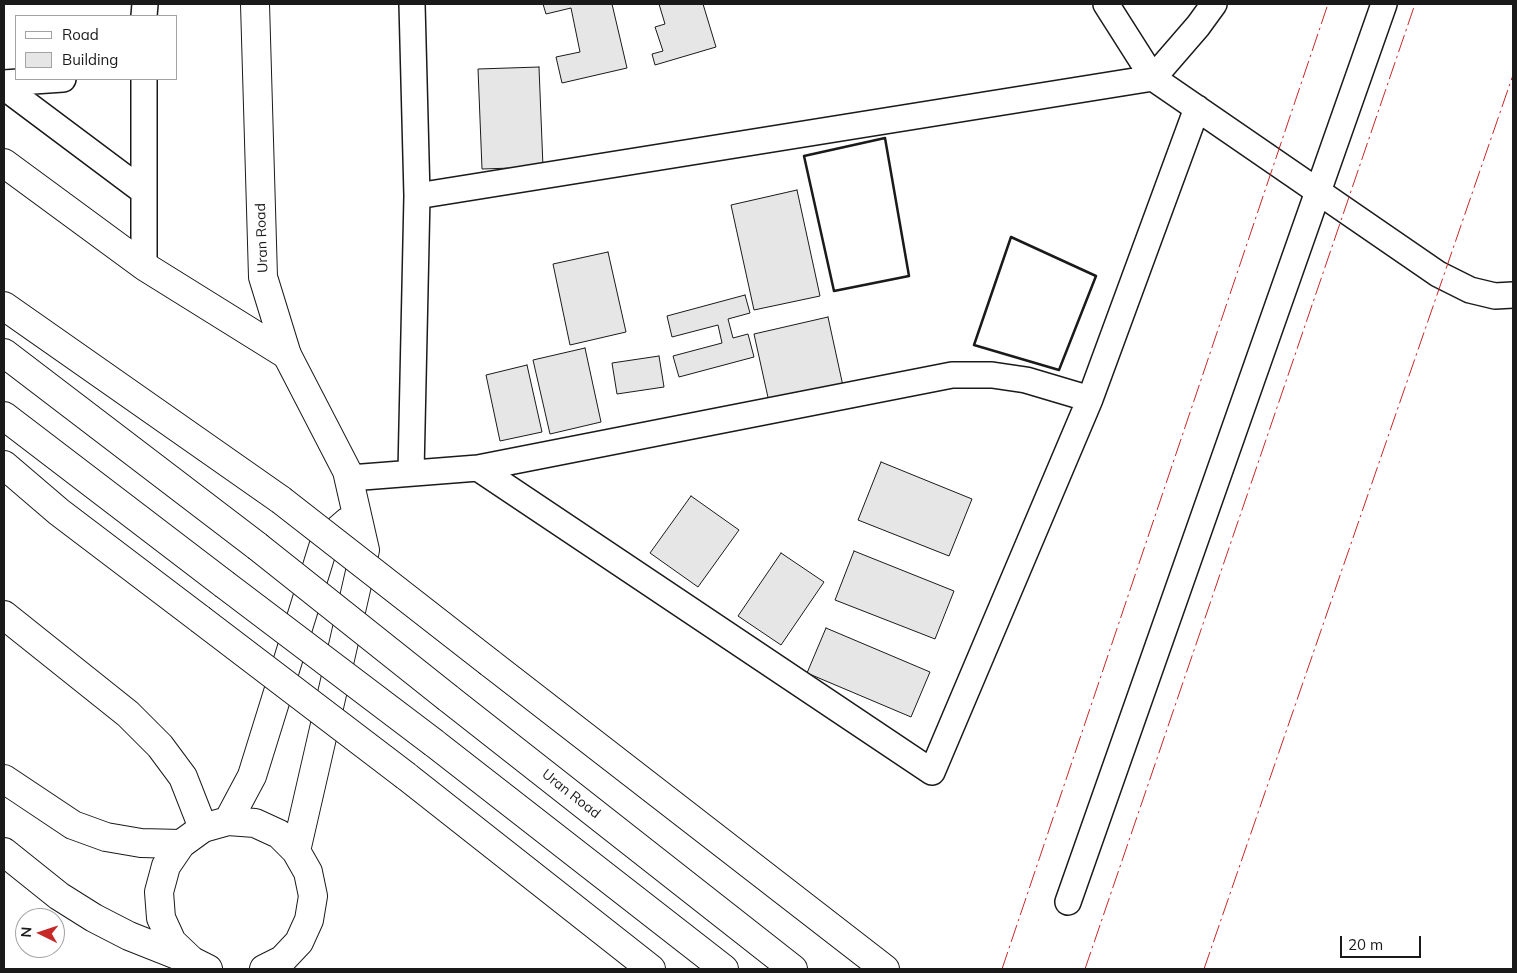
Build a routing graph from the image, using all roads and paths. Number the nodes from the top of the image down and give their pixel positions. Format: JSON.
{"nodes":[{"id":1,"x":255,"y":4,"type":"edge"},
{"id":2,"x":412,"y":4,"type":"edge"},
{"id":3,"x":1106,"y":4,"type":"edge"},
{"id":4,"x":1214,"y":4,"type":"edge"},
{"id":5,"x":1384,"y":4,"type":"edge"},
{"id":6,"x":1153,"y":78,"type":"junction"},
{"id":7,"x":53,"y":80,"type":"edge"},
{"id":8,"x":144,"y":80,"type":"edge"},
{"id":9,"x":4,"y":85,"type":"edge"},
{"id":10,"x":1197,"y":108,"type":"junction"},
{"id":11,"x":4,"y":163,"type":"edge"},
{"id":12,"x":142,"y":191,"type":"junction"},
{"id":13,"x":1319,"y":192,"type":"junction"},
{"id":14,"x":416,"y":196,"type":"junction"},
{"id":15,"x":144,"y":266,"type":"junction"},
{"id":16,"x":1513,"y":296,"type":"edge"},
{"id":17,"x":4,"y":306,"type":"edge"},
{"id":18,"x":4,"y":354,"type":"edge"},
{"id":19,"x":288,"y":356,"type":"junction"},
{"id":20,"x":1090,"y":399,"type":"junction"},
{"id":21,"x":4,"y":416,"type":"edge"},
{"id":22,"x":4,"y":465,"type":"edge"},
{"id":23,"x":478,"y":468,"type":"junction"},
{"id":24,"x":411,"y":472,"type":"junction"},
{"id":25,"x":350,"y":478,"type":"junction"},
{"id":26,"x":356,"y":514,"type":"junction"},
{"id":27,"x":4,"y":615,"type":"edge"},
{"id":28,"x":4,"y":779,"type":"edge"},
{"id":29,"x":215,"y":824,"type":"junction"},
{"id":30,"x":181,"y":844,"type":"junction"},
{"id":31,"x":296,"y":851,"type":"junction"},
{"id":32,"x":4,"y":852,"type":"edge"},
{"id":33,"x":1068,"y":902,"type":"dead end"},
{"id":34,"x":299,"y":942,"type":"junction"},
{"id":35,"x":200,"y":965,"type":"edge"},
{"id":36,"x":264,"y":969,"type":"edge"},
{"id":37,"x":292,"y":969,"type":"edge"},
{"id":38,"x":651,"y":969,"type":"edge"},
{"id":39,"x":724,"y":969,"type":"edge"},
{"id":40,"x":793,"y":969,"type":"edge"},
{"id":41,"x":885,"y":969,"type":"edge"}],
"edges":[{"from":1,"to":19,"type":"main road","name":"Uran Road"},
{"from":2,"to":14,"type":"street"},
{"from":3,"to":6,"type":"street"},
{"from":4,"to":6,"type":"street"},
{"from":5,"to":13,"type":"street"},
{"from":6,"to":10,"type":"street"},
{"from":6,"to":14,"type":"street"},
{"from":7,"to":9,"type":"street"},
{"from":8,"to":12,"type":"street"},
{"from":9,"to":12,"type":"street"},
{"from":10,"to":13,"type":"street"},
{"from":10,"to":20,"type":"street"},
{"from":11,"to":15,"type":"main road"},
{"from":12,"to":15,"type":"street"},
{"from":13,"to":16,"type":"street"},
{"from":13,"to":33,"type":"street"},
{"from":14,"to":24,"type":"street"},
{"from":15,"to":19,"type":"main road"},
{"from":17,"to":41,"type":"main road","bridge":true},
{"from":18,"to":40,"type":"main road","name":"Uran Road","bridge":true},
{"from":19,"to":25,"type":"main road","name":"Uran Road"},
{"from":20,"to":23,"type":"street"},
{"from":20,"to":23,"type":"street"},
{"from":21,"to":39,"type":"main road","bridge":true},
{"from":22,"to":38,"type":"main road","bridge":true},
{"from":23,"to":24,"type":"street"},
{"from":24,"to":25,"type":"street"},
{"from":25,"to":26,"type":"main road","name":"Uran Road"},
{"from":26,"to":29,"type":"main road"},
{"from":26,"to":31,"type":"main road","name":"Uran Road"},
{"from":27,"to":29,"type":"main road"},
{"from":28,"to":30,"type":"main road"},
{"from":29,"to":30,"type":"main road"},
{"from":29,"to":31,"type":"main road"},
{"from":30,"to":35,"type":"main road"},
{"from":31,"to":34,"type":"main road"},
{"from":32,"to":35,"type":"main road"},
{"from":34,"to":36,"type":"main road"},
{"from":34,"to":37,"type":"main road"}]}
